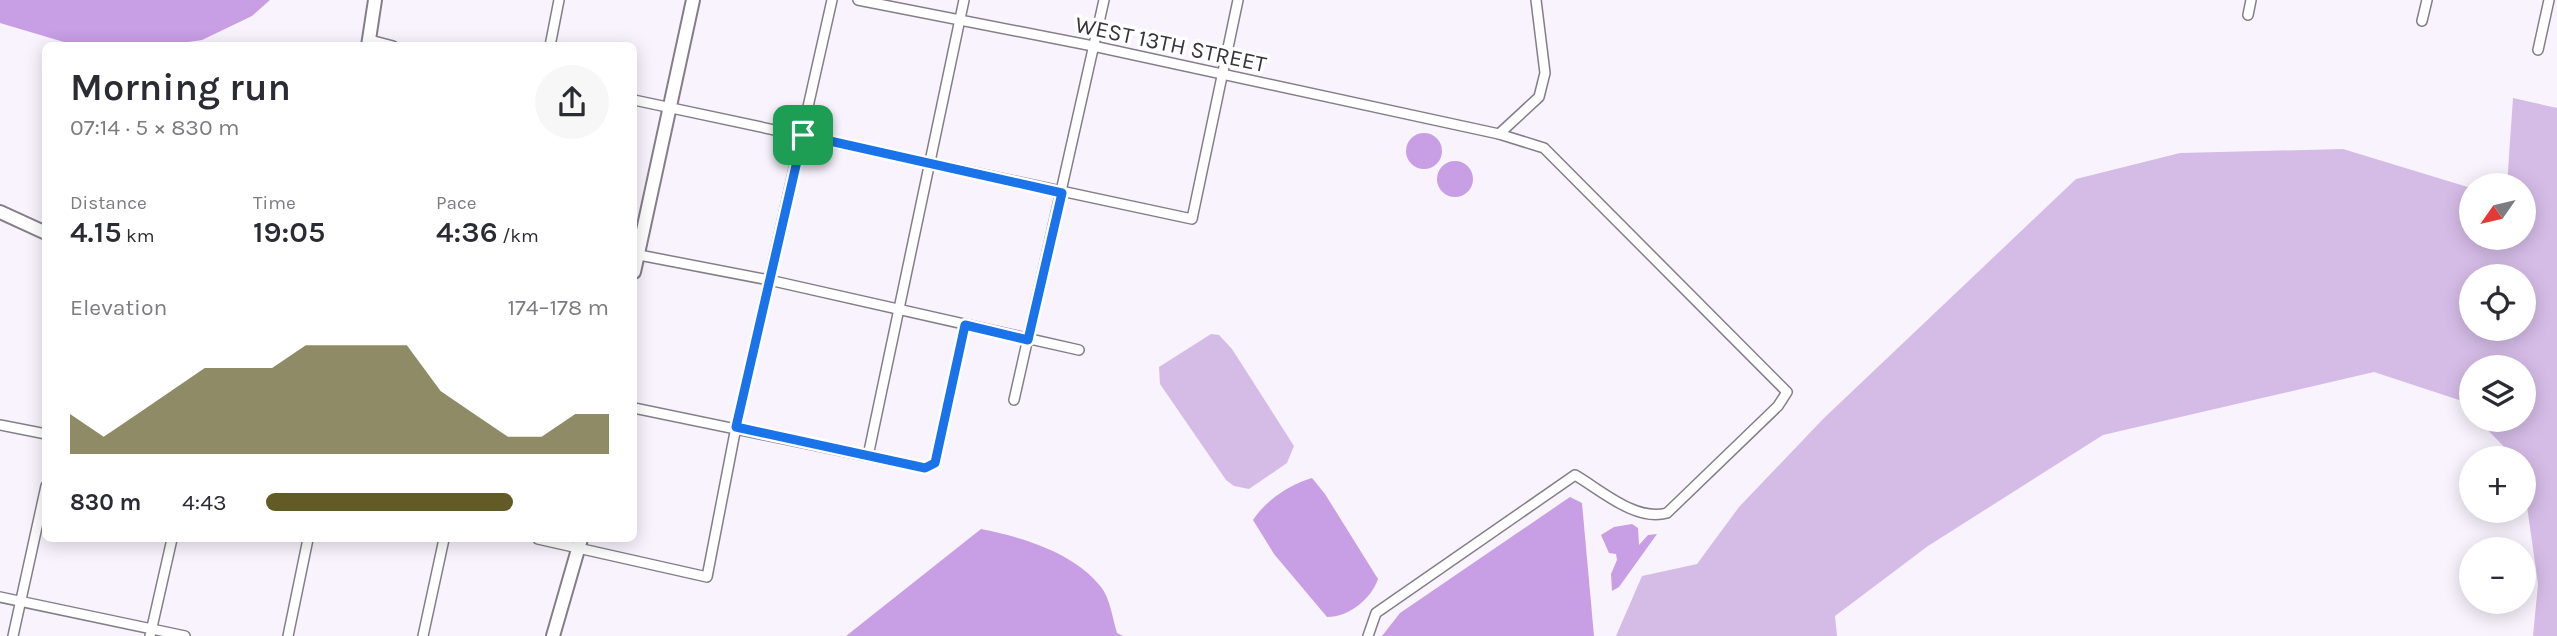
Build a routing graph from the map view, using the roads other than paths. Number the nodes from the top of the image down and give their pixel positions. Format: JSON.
{"nodes":[{"id":1,"x":375,"y":0,"type":"edge"},
{"id":2,"x":559,"y":0,"type":"edge"},
{"id":3,"x":693,"y":0,"type":"edge"},
{"id":4,"x":832,"y":0,"type":"edge"},
{"id":5,"x":858,"y":0,"type":"edge"},
{"id":6,"x":964,"y":0,"type":"edge"},
{"id":7,"x":1104,"y":0,"type":"edge"},
{"id":8,"x":1238,"y":0,"type":"edge"},
{"id":9,"x":1536,"y":0,"type":"edge"},
{"id":10,"x":2251,"y":0,"type":"edge"},
{"id":11,"x":2427,"y":0,"type":"edge"},
{"id":12,"x":2549,"y":0,"type":"edge"},
{"id":13,"x":2248,"y":15,"type":"dead end"},
{"id":14,"x":2422,"y":21,"type":"dead end"},
{"id":15,"x":959,"y":22,"type":"junction"},
{"id":16,"x":369,"y":42,"type":"edge"},
{"id":17,"x":551,"y":42,"type":"edge"},
{"id":18,"x":1093,"y":46,"type":"junction"},
{"id":19,"x":2538,"y":50,"type":"dead end"},
{"id":20,"x":1221,"y":73,"type":"junction"},
{"id":21,"x":637,"y":101,"type":"edge"},
{"id":22,"x":670,"y":108,"type":"junction"},
{"id":23,"x":803,"y":135,"type":"junction"},
{"id":24,"x":1499,"y":135,"type":"junction"},
{"id":25,"x":928,"y":162,"type":"junction"},
{"id":26,"x":1062,"y":193,"type":"junction"},
{"id":27,"x":0,"y":212,"type":"edge"},
{"id":28,"x":42,"y":231,"type":"edge"},
{"id":29,"x":637,"y":246,"type":"edge"},
{"id":30,"x":637,"y":254,"type":"edge"},
{"id":31,"x":769,"y":280,"type":"junction"},
{"id":32,"x":899,"y":309,"type":"junction"},
{"id":33,"x":965,"y":325,"type":"junction"},
{"id":34,"x":1028,"y":340,"type":"junction"},
{"id":35,"x":1079,"y":349,"type":"dead end"},
{"id":36,"x":1014,"y":400,"type":"dead end"},
{"id":37,"x":637,"y":409,"type":"edge"},
{"id":38,"x":0,"y":425,"type":"edge"},
{"id":39,"x":736,"y":427,"type":"junction"},
{"id":40,"x":42,"y":433,"type":"edge"},
{"id":41,"x":869,"y":456,"type":"junction"},
{"id":42,"x":42,"y":504,"type":"edge"},
{"id":43,"x":171,"y":542,"type":"edge"},
{"id":44,"x":307,"y":542,"type":"edge"},
{"id":45,"x":443,"y":542,"type":"edge"},
{"id":46,"x":580,"y":542,"type":"edge"},
{"id":47,"x":0,"y":597,"type":"edge"},
{"id":48,"x":20,"y":602,"type":"junction"},
{"id":49,"x":150,"y":633,"type":"edge"},
{"id":50,"x":13,"y":636,"type":"edge"},
{"id":51,"x":185,"y":636,"type":"edge"},
{"id":52,"x":288,"y":636,"type":"edge"},
{"id":53,"x":423,"y":636,"type":"edge"},
{"id":54,"x":553,"y":636,"type":"edge"},
{"id":55,"x":1368,"y":636,"type":"edge"}],
"edges":[{"from":1,"to":16,"type":"street"},
{"from":2,"to":17,"type":"street"},
{"from":3,"to":22,"type":"street"},
{"from":4,"to":23,"type":"street"},
{"from":5,"to":15,"type":"street","name":"WEST 13TH STREET"},
{"from":6,"to":15,"type":"street"},
{"from":7,"to":18,"type":"street"},
{"from":8,"to":20,"type":"street"},
{"from":9,"to":24,"type":"street"},
{"from":10,"to":13,"type":"street"},
{"from":11,"to":14,"type":"street"},
{"from":12,"to":19,"type":"street"},
{"from":15,"to":18,"type":"street","name":"WEST 13TH STREET"},
{"from":15,"to":25,"type":"street"},
{"from":18,"to":20,"type":"street","name":"WEST 13TH STREET"},
{"from":18,"to":26,"type":"street"},
{"from":20,"to":24,"type":"street","name":"WEST 13TH STREET"},
{"from":20,"to":26,"type":"street"},
{"from":21,"to":22,"type":"street"},
{"from":22,"to":23,"type":"street"},
{"from":22,"to":29,"type":"street"},
{"from":23,"to":25,"type":"street"},
{"from":23,"to":31,"type":"street"},
{"from":24,"to":55,"type":"street","name":"WEST 13TH STREET"},
{"from":25,"to":26,"type":"street"},
{"from":25,"to":32,"type":"street"},
{"from":26,"to":34,"type":"street"},
{"from":27,"to":28,"type":"street"},
{"from":30,"to":31,"type":"street"},
{"from":31,"to":32,"type":"street"},
{"from":31,"to":39,"type":"street"},
{"from":32,"to":33,"type":"street"},
{"from":32,"to":41,"type":"street"},
{"from":33,"to":34,"type":"street"},
{"from":33,"to":41,"type":"street"},
{"from":34,"to":35,"type":"street"},
{"from":34,"to":36,"type":"street"},
{"from":37,"to":39,"type":"street"},
{"from":38,"to":40,"type":"street"},
{"from":39,"to":41,"type":"street"},
{"from":39,"to":46,"type":"street"},
{"from":42,"to":48,"type":"street"},
{"from":43,"to":49,"type":"street"},
{"from":44,"to":52,"type":"street"},
{"from":45,"to":53,"type":"street"},
{"from":46,"to":54,"type":"street"},
{"from":47,"to":48,"type":"street"},
{"from":48,"to":49,"type":"street"},
{"from":48,"to":50,"type":"street"},
{"from":49,"to":51,"type":"street"}]}
